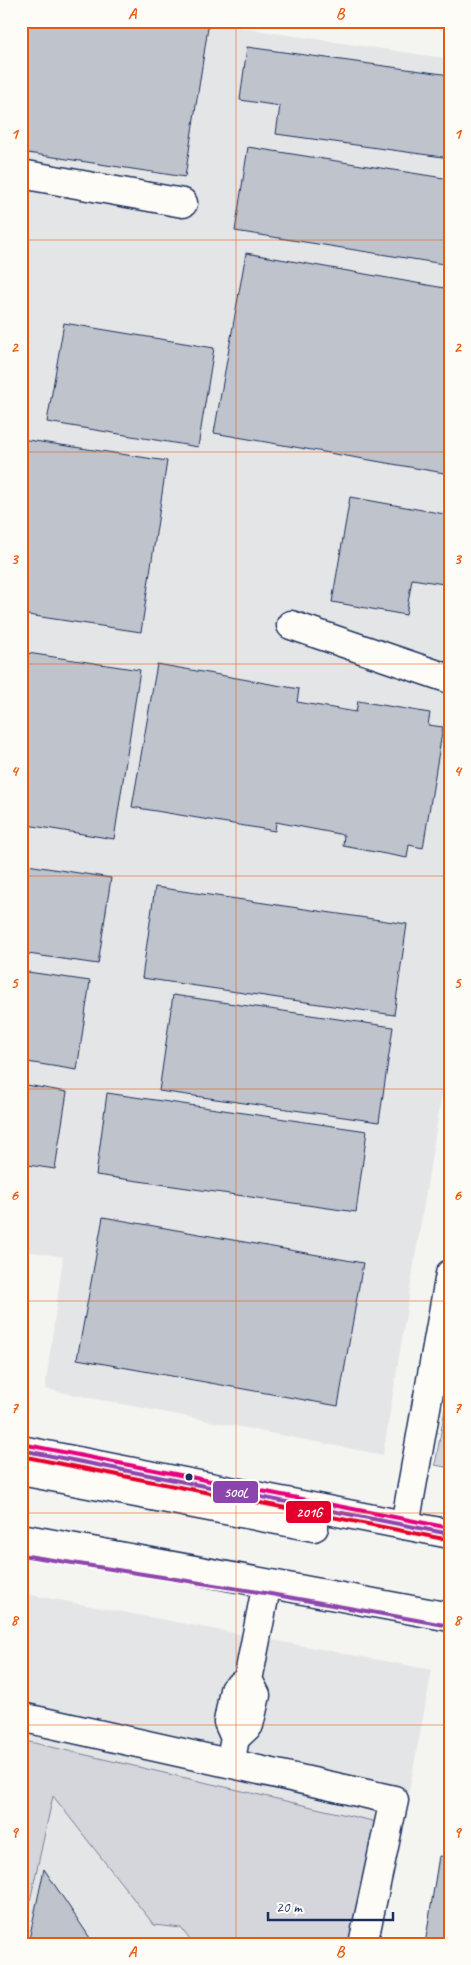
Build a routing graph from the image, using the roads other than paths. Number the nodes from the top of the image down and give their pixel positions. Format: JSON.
{"nodes":[{"id":1,"x":21,"y":174,"type":"edge"},
{"id":2,"x":183,"y":204,"type":"dead end"},
{"id":3,"x":291,"y":625,"type":"dead end"},
{"id":4,"x":450,"y":679,"type":"edge"},
{"id":5,"x":450,"y":1274,"type":"edge"},
{"id":6,"x":21,"y":1450,"type":"edge"},
{"id":7,"x":21,"y":1470,"type":"edge"},
{"id":8,"x":405,"y":1525,"type":"junction"},
{"id":9,"x":450,"y":1534,"type":"edge"},
{"id":10,"x":21,"y":1538,"type":"edge"},
{"id":11,"x":450,"y":1553,"type":"edge"},
{"id":12,"x":21,"y":1554,"type":"edge"},
{"id":13,"x":265,"y":1594,"type":"junction"},
{"id":14,"x":450,"y":1617,"type":"edge"},
{"id":15,"x":450,"y":1626,"type":"edge"},
{"id":16,"x":21,"y":1717,"type":"edge"},
{"id":17,"x":232,"y":1751,"type":"junction"},
{"id":18,"x":363,"y":1944,"type":"edge"}],
"edges":[{"from":1,"to":2,"type":"main road"},
{"from":3,"to":4,"type":"main road"},
{"from":5,"to":8,"type":"main road"},
{"from":6,"to":8,"type":"main road"},
{"from":7,"to":11,"type":"main road"},
{"from":8,"to":9,"type":"main road"},
{"from":10,"to":14,"type":"main road"},
{"from":12,"to":13,"type":"main road"},
{"from":13,"to":15,"type":"main road"},
{"from":13,"to":17,"type":"main road"},
{"from":16,"to":17,"type":"main road"},
{"from":17,"to":18,"type":"main road"}]}
